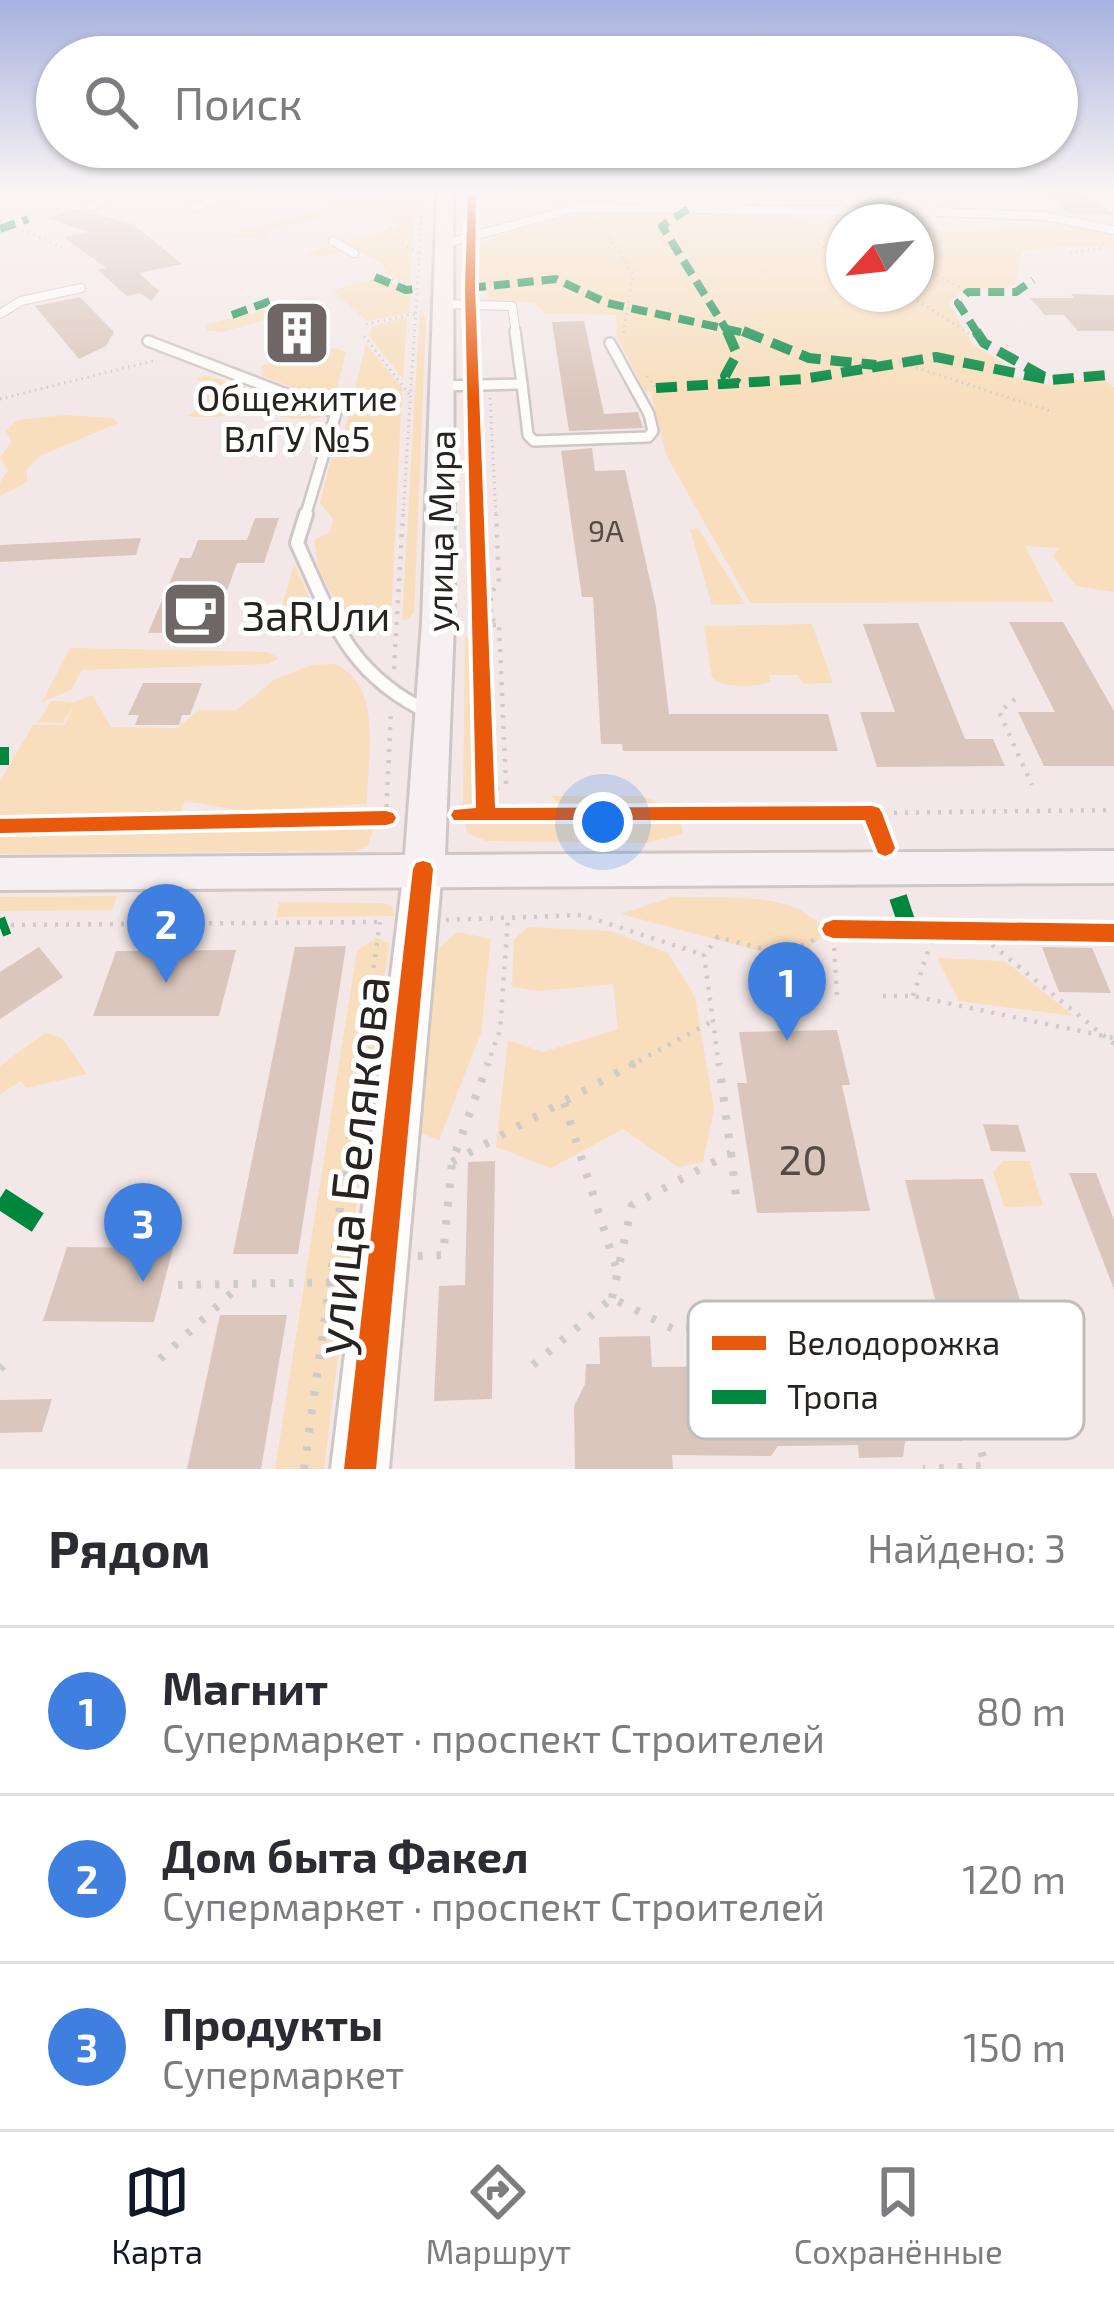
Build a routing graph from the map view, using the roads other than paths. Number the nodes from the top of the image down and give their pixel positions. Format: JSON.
{"nodes":[{"id":1,"x":443,"y":261,"type":"edge"},
{"id":2,"x":80,"y":288,"type":"dead end"},
{"id":3,"x":442,"y":304,"type":"junction"},
{"id":4,"x":0,"y":314,"type":"edge"},
{"id":5,"x":148,"y":341,"type":"dead end"},
{"id":6,"x":610,"y":343,"type":"dead end"},
{"id":7,"x":522,"y":384,"type":"junction"},
{"id":8,"x":425,"y":390,"type":"junction"},
{"id":9,"x":434,"y":715,"type":"junction"},
{"id":10,"x":1114,"y":867,"type":"edge"},
{"id":11,"x":423,"y":869,"type":"junction"},
{"id":12,"x":0,"y":874,"type":"edge"},
{"id":13,"x":360,"y":1469,"type":"edge"}],
"edges":[{"from":1,"to":3,"type":"main road","name":"улица Мира"},
{"from":2,"to":4,"type":"lane"},
{"from":3,"to":7,"type":"lane"},
{"from":3,"to":8,"type":"main road","name":"улица Мира"},
{"from":5,"to":9,"type":"lane"},
{"from":6,"to":7,"type":"lane"},
{"from":7,"to":8,"type":"lane"},
{"from":8,"to":9,"type":"main road","name":"улица Мира"},
{"from":9,"to":11,"type":"main road","name":"улица Мира"},
{"from":10,"to":11,"type":"main road"},
{"from":11,"to":12,"type":"main road"},
{"from":11,"to":13,"type":"street","name":"улица Белякова"}]}
